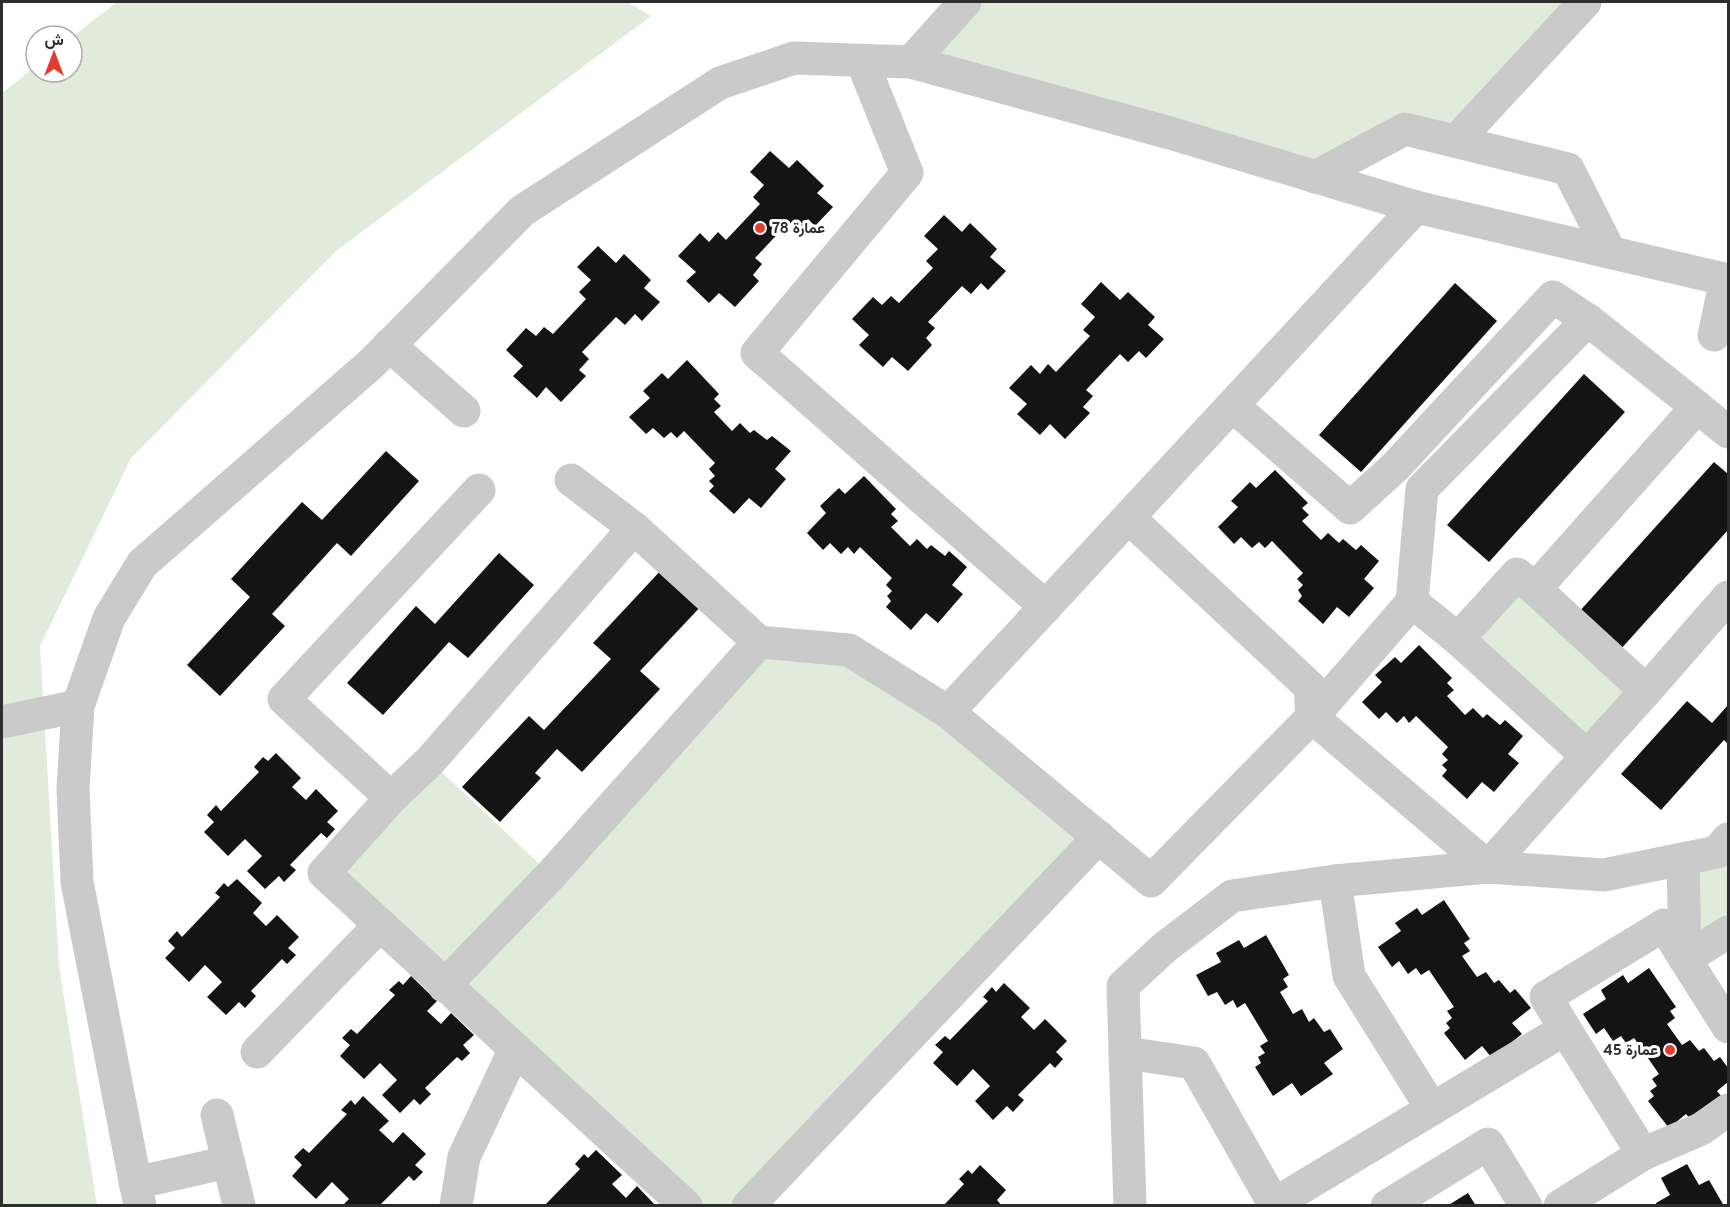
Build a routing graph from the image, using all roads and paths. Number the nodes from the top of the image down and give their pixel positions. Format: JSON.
{"nodes":[{"id":1,"x":965,"y":2,"type":"edge"},
{"id":2,"x":1585,"y":2,"type":"edge"},
{"id":3,"x":862,"y":61,"type":"junction"},
{"id":4,"x":911,"y":62,"type":"junction"},
{"id":5,"x":1456,"y":141,"type":"junction"},
{"id":6,"x":1315,"y":177,"type":"junction"},
{"id":7,"x":1416,"y":207,"type":"junction"},
{"id":8,"x":1610,"y":252,"type":"junction"},
{"id":9,"x":1727,"y":280,"type":"edge"},
{"id":10,"x":1588,"y":320,"type":"junction"},
{"id":11,"x":1714,"y":335,"type":"dead end"},
{"id":12,"x":389,"y":345,"type":"junction"},
{"id":13,"x":1233,"y":406,"type":"junction"},
{"id":14,"x":1697,"y":407,"type":"junction"},
{"id":15,"x":464,"y":411,"type":"dead end"},
{"id":16,"x":1728,"y":432,"type":"edge"},
{"id":17,"x":571,"y":480,"type":"dead end"},
{"id":18,"x":479,"y":490,"type":"dead end"},
{"id":19,"x":1129,"y":518,"type":"junction"},
{"id":20,"x":634,"y":528,"type":"junction"},
{"id":21,"x":1535,"y":589,"type":"junction"},
{"id":22,"x":1728,"y":597,"type":"edge"},
{"id":23,"x":1412,"y":602,"type":"junction"},
{"id":24,"x":1046,"y":608,"type":"junction"},
{"id":25,"x":1458,"y":639,"type":"junction"},
{"id":26,"x":759,"y":642,"type":"junction"},
{"id":27,"x":1646,"y":691,"type":"junction"},
{"id":28,"x":78,"y":706,"type":"junction"},
{"id":29,"x":948,"y":712,"type":"junction"},
{"id":30,"x":1312,"y":717,"type":"junction"},
{"id":31,"x":2,"y":722,"type":"edge"},
{"id":32,"x":1587,"y":756,"type":"junction"},
{"id":33,"x":391,"y":798,"type":"junction"},
{"id":34,"x":1099,"y":837,"type":"junction"},
{"id":35,"x":1725,"y":846,"type":"edge"},
{"id":36,"x":1683,"y":859,"type":"junction"},
{"id":37,"x":1488,"y":867,"type":"junction"},
{"id":38,"x":1335,"y":881,"type":"junction"},
{"id":39,"x":380,"y":925,"type":"junction"},
{"id":40,"x":1728,"y":932,"type":"edge"},
{"id":41,"x":1685,"y":959,"type":"junction"},
{"id":42,"x":444,"y":986,"type":"junction"},
{"id":43,"x":1728,"y":1028,"type":"edge"},
{"id":44,"x":1565,"y":1029,"type":"junction"},
{"id":45,"x":515,"y":1048,"type":"junction"},
{"id":46,"x":257,"y":1052,"type":"dead end"},
{"id":47,"x":1125,"y":1053,"type":"junction"},
{"id":48,"x":1432,"y":1109,"type":"junction"},
{"id":49,"x":1728,"y":1110,"type":"edge"},
{"id":50,"x":217,"y":1115,"type":"dead end"},
{"id":51,"x":1643,"y":1154,"type":"junction"},
{"id":52,"x":228,"y":1161,"type":"junction"},
{"id":53,"x":138,"y":1194,"type":"edge"},
{"id":54,"x":239,"y":1205,"type":"edge"},
{"id":55,"x":456,"y":1206,"type":"edge"},
{"id":56,"x":686,"y":1206,"type":"edge"},
{"id":57,"x":748,"y":1206,"type":"edge"},
{"id":58,"x":1130,"y":1206,"type":"edge"},
{"id":59,"x":1387,"y":1206,"type":"edge"},
{"id":60,"x":1526,"y":1206,"type":"edge"},
{"id":61,"x":1560,"y":1206,"type":"edge"}],
"edges":[{"from":1,"to":4,"type":"street"},
{"from":2,"to":5,"type":"street"},
{"from":3,"to":4,"type":"street"},
{"from":3,"to":12,"type":"street"},
{"from":3,"to":24,"type":"street"},
{"from":4,"to":6,"type":"street"},
{"from":5,"to":6,"type":"street"},
{"from":5,"to":8,"type":"street"},
{"from":6,"to":7,"type":"street"},
{"from":7,"to":8,"type":"street"},
{"from":7,"to":13,"type":"street"},
{"from":8,"to":9,"type":"street"},
{"from":9,"to":11,"type":"street"},
{"from":10,"to":13,"type":"street"},
{"from":10,"to":14,"type":"street"},
{"from":10,"to":23,"type":"street"},
{"from":12,"to":15,"type":"street"},
{"from":12,"to":28,"type":"street"},
{"from":13,"to":19,"type":"street"},
{"from":14,"to":16,"type":"street"},
{"from":14,"to":21,"type":"street"},
{"from":17,"to":20,"type":"street"},
{"from":18,"to":33,"type":"street"},
{"from":19,"to":24,"type":"street"},
{"from":19,"to":30,"type":"street"},
{"from":20,"to":26,"type":"street"},
{"from":20,"to":33,"type":"street"},
{"from":21,"to":25,"type":"street"},
{"from":21,"to":27,"type":"street"},
{"from":22,"to":27,"type":"street"},
{"from":23,"to":25,"type":"street"},
{"from":23,"to":30,"type":"street"},
{"from":24,"to":29,"type":"street"},
{"from":25,"to":32,"type":"street"},
{"from":26,"to":29,"type":"street"},
{"from":26,"to":42,"type":"street"},
{"from":27,"to":32,"type":"street"},
{"from":28,"to":31,"type":"street"},
{"from":28,"to":53,"type":"street"},
{"from":29,"to":34,"type":"street"},
{"from":30,"to":34,"type":"street"},
{"from":30,"to":37,"type":"street"},
{"from":32,"to":37,"type":"street"},
{"from":33,"to":39,"type":"street"},
{"from":34,"to":57,"type":"street"},
{"from":35,"to":36,"type":"street"},
{"from":36,"to":37,"type":"street"},
{"from":36,"to":41,"type":"street"},
{"from":37,"to":38,"type":"street"},
{"from":38,"to":47,"type":"street"},
{"from":38,"to":48,"type":"street"},
{"from":39,"to":42,"type":"street"},
{"from":39,"to":46,"type":"street"},
{"from":40,"to":41,"type":"street"},
{"from":41,"to":43,"type":"street"},
{"from":41,"to":44,"type":"street"},
{"from":42,"to":45,"type":"street"},
{"from":44,"to":48,"type":"street"},
{"from":44,"to":51,"type":"street"},
{"from":45,"to":55,"type":"street"},
{"from":45,"to":56,"type":"street"},
{"from":47,"to":48,"type":"street"},
{"from":47,"to":58,"type":"street"},
{"from":49,"to":51,"type":"street"},
{"from":50,"to":52,"type":"street"},
{"from":51,"to":61,"type":"street"},
{"from":52,"to":53,"type":"street"},
{"from":52,"to":54,"type":"street"},
{"from":59,"to":60,"type":"street"}]}
